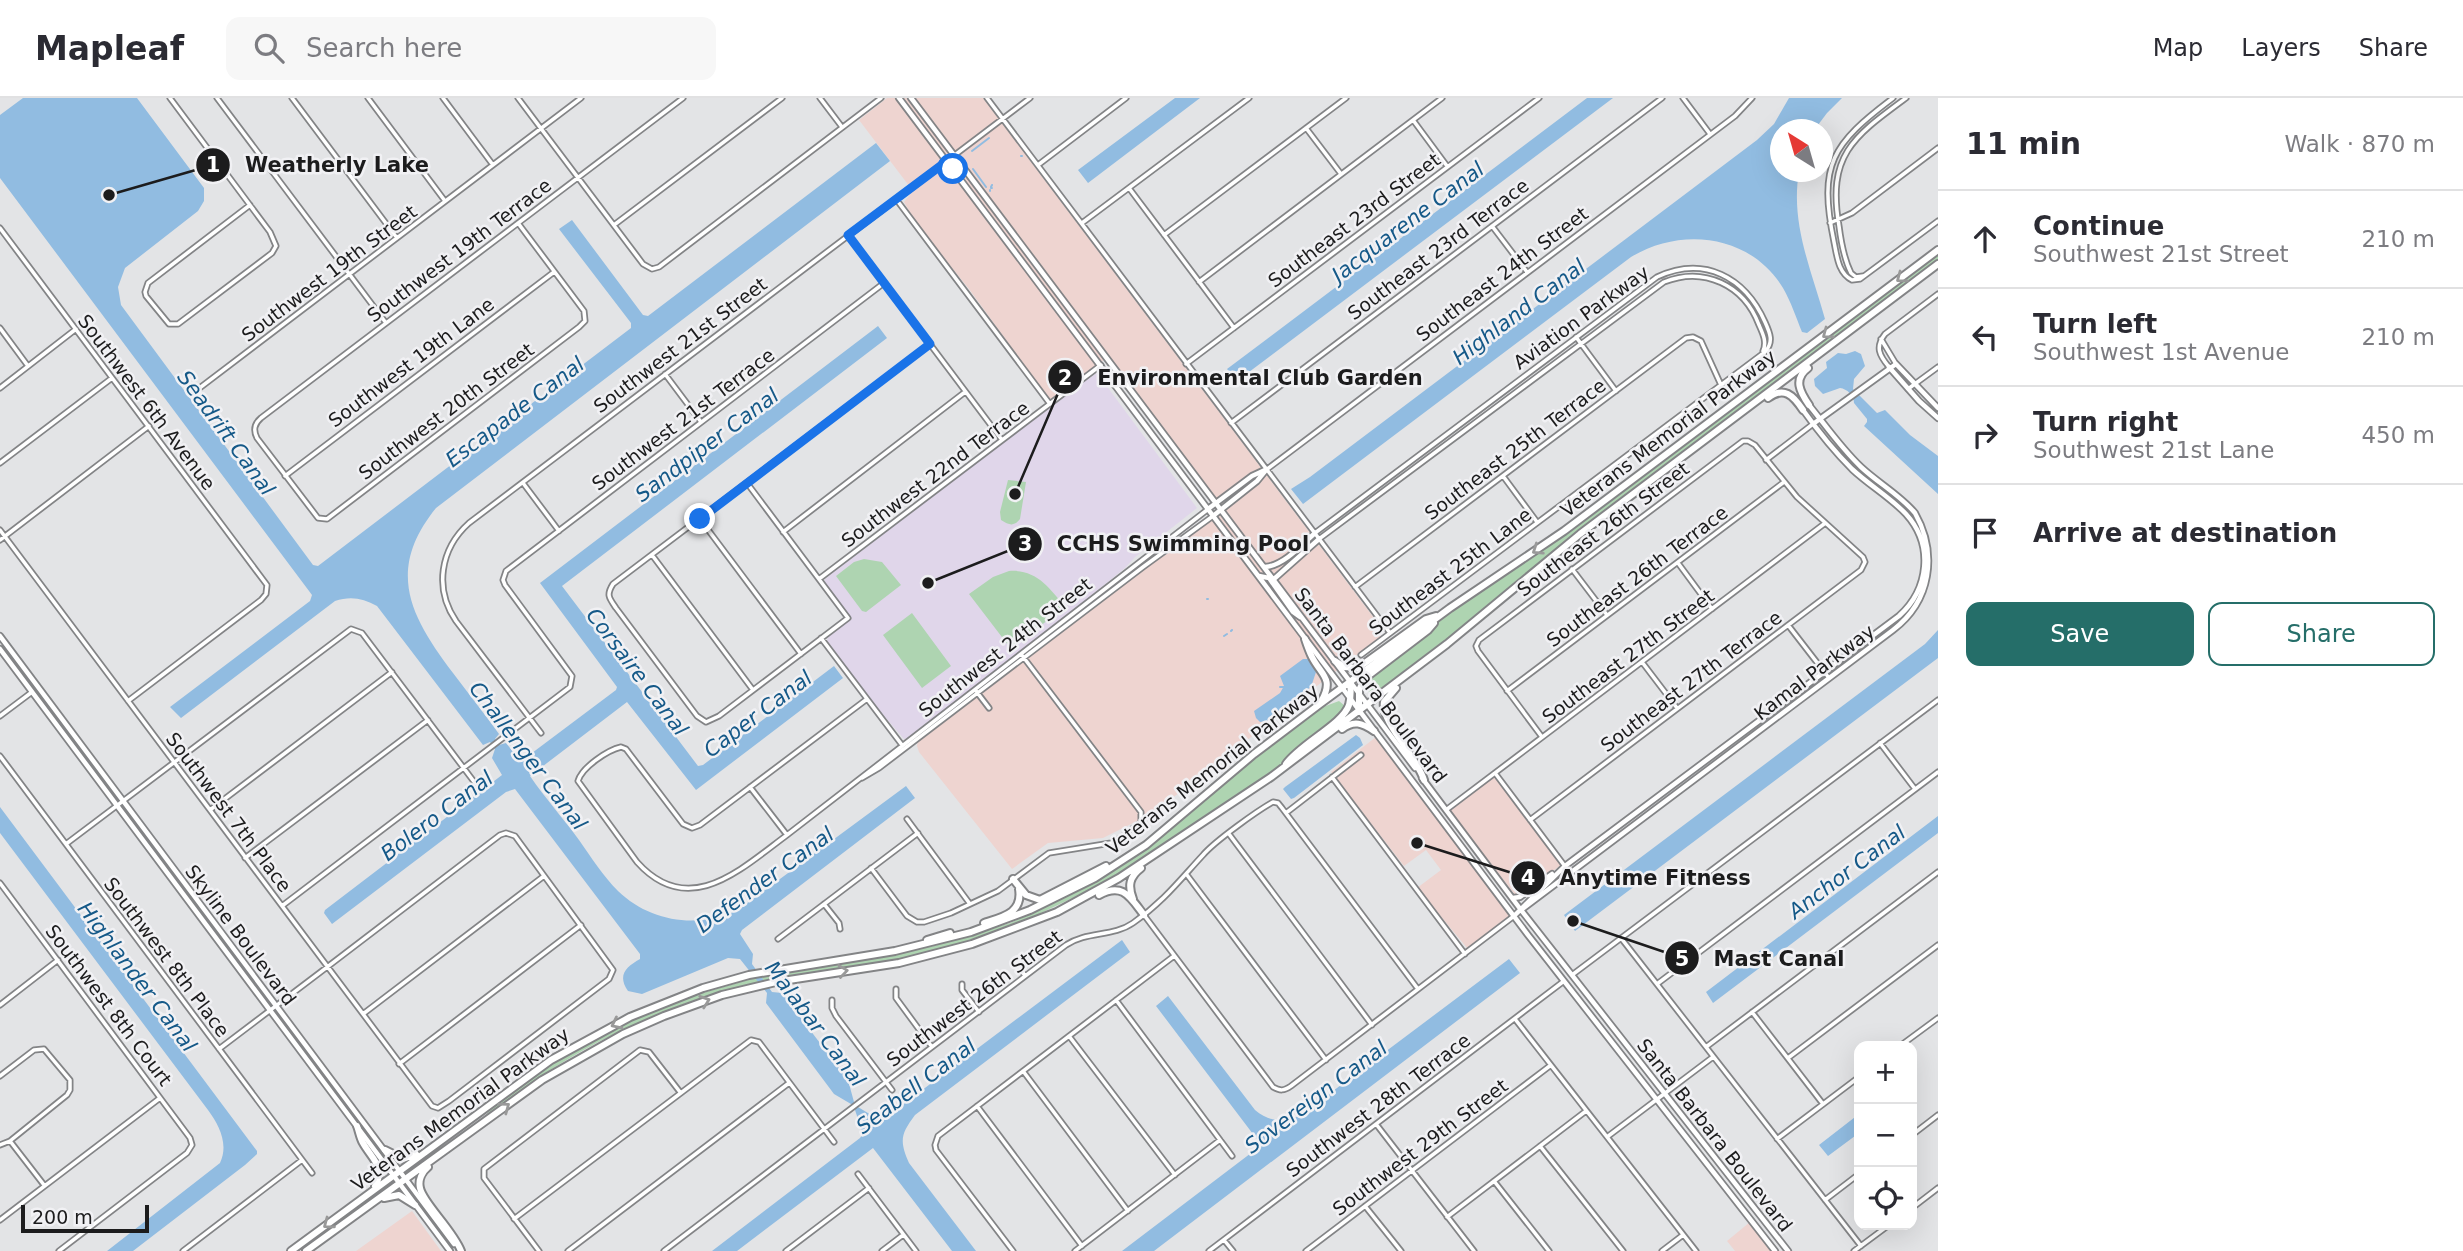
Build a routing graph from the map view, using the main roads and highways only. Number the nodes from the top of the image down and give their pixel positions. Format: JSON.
{"nodes":[{"id":1,"x":1938,"y":250,"type":"edge"},
{"id":2,"x":1938,"y":264,"type":"edge"},
{"id":3,"x":1913,"y":283,"type":"junction"},
{"id":4,"x":1809,"y":405,"type":"road end"},
{"id":5,"x":1803,"y":410,"type":"road end"},
{"id":6,"x":1700,"y":443,"type":"junction"},
{"id":7,"x":1441,"y":614,"type":"junction"},
{"id":8,"x":1464,"y":630,"type":"junction"},
{"id":9,"x":1305,"y":639,"type":"road end"},
{"id":10,"x":1335,"y":661,"type":"road end"},
{"id":11,"x":1350,"y":682,"type":"junction"},
{"id":12,"x":1320,"y":704,"type":"junction"},
{"id":13,"x":1359,"y":712,"type":"junction"},
{"id":14,"x":1374,"y":731,"type":"road end"},
{"id":15,"x":1281,"y":770,"type":"junction"},
{"id":16,"x":1271,"y":777,"type":"junction"},
{"id":17,"x":1424,"y":780,"type":"road end"},
{"id":18,"x":1253,"y":791,"type":"junction"},
{"id":19,"x":1146,"y":845,"type":"junction"},
{"id":20,"x":1133,"y":899,"type":"junction"},
{"id":21,"x":1144,"y":915,"type":"road end"},
{"id":22,"x":1031,"y":923,"type":"junction"},
{"id":23,"x":895,"y":951,"type":"junction"},
{"id":24,"x":495,"y":1099,"type":"junction"},
{"id":25,"x":356,"y":1126,"type":"road end"},
{"id":26,"x":450,"y":1147,"type":"junction"},
{"id":27,"x":385,"y":1150,"type":"road end"},
{"id":28,"x":371,"y":1192,"type":"junction"},
{"id":29,"x":415,"y":1205,"type":"road end"},
{"id":30,"x":291,"y":1251,"type":"edge"},
{"id":31,"x":307,"y":1251,"type":"edge"},
{"id":32,"x":460,"y":1251,"type":"edge"}],
"edges":[{"from":1,"to":7,"type":"highway","name":"Veterans Memorial Parkway","one_way":true},
{"from":2,"to":3,"type":"highway","name":"Veterans Memorial Parkway"},
{"from":3,"to":4,"type":"highway"},
{"from":3,"to":6,"type":"highway","name":"Veterans Memorial Parkway"},
{"from":5,"to":6,"type":"highway"},
{"from":6,"to":8,"type":"highway","name":"Veterans Memorial Parkway"},
{"from":7,"to":10,"type":"highway"},
{"from":7,"to":11,"type":"highway","name":"Veterans Memorial Parkway"},
{"from":7,"to":13,"type":"highway"},
{"from":8,"to":13,"type":"highway","name":"Veterans Memorial Parkway"},
{"from":8,"to":17,"type":"highway"},
{"from":9,"to":12,"type":"highway"},
{"from":11,"to":12,"type":"highway","name":"Veterans Memorial Parkway"},
{"from":11,"to":15,"type":"highway"},
{"from":12,"to":19,"type":"highway","name":"Veterans Memorial Parkway"},
{"from":13,"to":15,"type":"highway","name":"Veterans Memorial Parkway"},
{"from":14,"to":16,"type":"highway"},
{"from":15,"to":16,"type":"highway","name":"Veterans Memorial Parkway"},
{"from":16,"to":18,"type":"highway","name":"Veterans Memorial Parkway"},
{"from":18,"to":20,"type":"highway"},
{"from":18,"to":22,"type":"highway","name":"Veterans Memorial Parkway"},
{"from":19,"to":23,"type":"highway","name":"Veterans Memorial Parkway"},
{"from":19,"to":23,"type":"highway"},
{"from":20,"to":21,"type":"highway"},
{"from":20,"to":22,"type":"highway"},
{"from":26,"to":22,"type":"highway","name":"Veterans Memorial Parkway","one_way":true},
{"from":23,"to":24,"type":"highway","name":"Veterans Memorial Parkway","one_way":true},
{"from":24,"to":27,"type":"highway"},
{"from":24,"to":28,"type":"highway","name":"Veterans Memorial Parkway"},
{"from":25,"to":28,"type":"highway"},
{"from":26,"to":31,"type":"highway","name":"Veterans Memorial Parkway"},
{"from":26,"to":32,"type":"highway"},
{"from":28,"to":30,"type":"highway","name":"Veterans Memorial Parkway","one_way":true},
{"from":29,"to":31,"type":"highway"}]}
